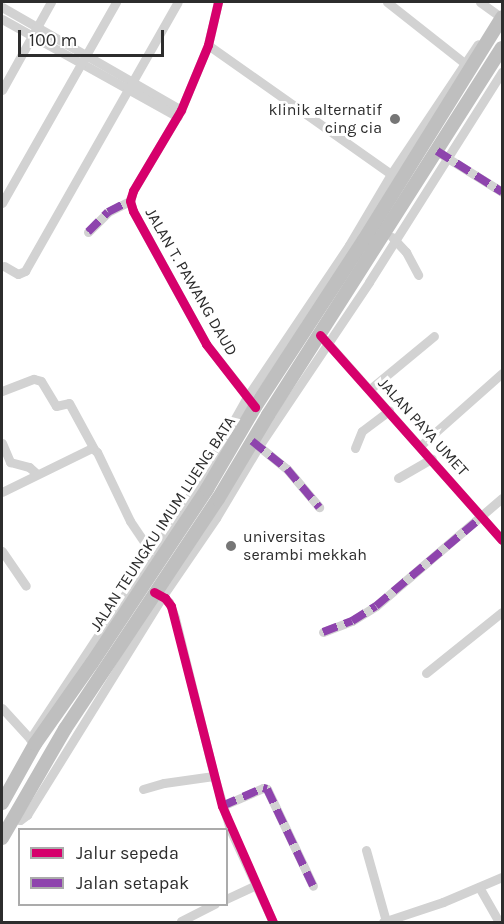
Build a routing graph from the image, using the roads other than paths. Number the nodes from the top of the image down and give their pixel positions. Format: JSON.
{"nodes":[{"id":1,"x":51,"y":2,"type":"edge"},
{"id":2,"x":116,"y":2,"type":"edge"},
{"id":3,"x":178,"y":2,"type":"edge"},
{"id":4,"x":217,"y":2,"type":"edge"},
{"id":5,"x":387,"y":2,"type":"edge"},
{"id":6,"x":480,"y":2,"type":"edge"},
{"id":7,"x":2,"y":7,"type":"edge"},
{"id":8,"x":501,"y":14,"type":"edge"},
{"id":9,"x":2,"y":19,"type":"edge"},
{"id":10,"x":34,"y":32,"type":"junction"},
{"id":11,"x":208,"y":45,"type":"junction"},
{"id":12,"x":502,"y":48,"type":"edge"},
{"id":13,"x":86,"y":55,"type":"junction"},
{"id":14,"x":81,"y":64,"type":"junction"},
{"id":15,"x":467,"y":66,"type":"junction"},
{"id":16,"x":502,"y":72,"type":"edge"},
{"id":17,"x":132,"y":81,"type":"junction"},
{"id":18,"x":2,"y":90,"type":"edge"},
{"id":19,"x":127,"y":91,"type":"junction"},
{"id":20,"x":180,"y":114,"type":"junction"},
{"id":21,"x":442,"y":154,"type":"junction"},
{"id":22,"x":395,"y":177,"type":"junction"},
{"id":23,"x":502,"y":192,"type":"edge"},
{"id":24,"x":130,"y":201,"type":"junction"},
{"id":25,"x":2,"y":203,"type":"edge"},
{"id":26,"x":88,"y":231,"type":"dead end"},
{"id":27,"x":390,"y":236,"type":"junction"},
{"id":28,"x":4,"y":266,"type":"dead end"},
{"id":29,"x":418,"y":275,"type":"dead end"},
{"id":30,"x":434,"y":336,"type":"dead end"},
{"id":31,"x":324,"y":339,"type":"junction"},
{"id":32,"x":502,"y":373,"type":"edge"},
{"id":33,"x":369,"y":389,"type":"junction"},
{"id":34,"x":2,"y":391,"type":"edge"},
{"id":35,"x":251,"y":402,"type":"junction"},
{"id":36,"x":389,"y":411,"type":"junction"},
{"id":37,"x":2,"y":443,"type":"edge"},
{"id":38,"x":256,"y":444,"type":"junction"},
{"id":39,"x":421,"y":445,"type":"junction"},
{"id":40,"x":354,"y":448,"type":"dead end"},
{"id":41,"x":94,"y":449,"type":"junction"},
{"id":42,"x":432,"y":458,"type":"junction"},
{"id":43,"x":36,"y":473,"type":"junction"},
{"id":44,"x":398,"y":478,"type":"dead end"},
{"id":45,"x":207,"y":489,"type":"junction"},
{"id":46,"x":2,"y":492,"type":"edge"},
{"id":47,"x":502,"y":498,"type":"edge"},
{"id":48,"x":218,"y":499,"type":"junction"},
{"id":49,"x":319,"y":507,"type":"dead end"},
{"id":50,"x":483,"y":516,"type":"junction"},
{"id":51,"x":502,"y":540,"type":"edge"},
{"id":52,"x":2,"y":551,"type":"edge"},
{"id":53,"x":155,"y":559,"type":"junction"},
{"id":54,"x":26,"y":586,"type":"dead end"},
{"id":55,"x":158,"y":594,"type":"junction"},
{"id":56,"x":502,"y":612,"type":"edge"},
{"id":57,"x":323,"y":632,"type":"dead end"},
{"id":58,"x":426,"y":673,"type":"dead end"},
{"id":59,"x":2,"y":708,"type":"edge"},
{"id":60,"x":32,"y":742,"type":"junction"},
{"id":61,"x":214,"y":777,"type":"junction"},
{"id":62,"x":143,"y":789,"type":"dead end"},
{"id":63,"x":2,"y":803,"type":"edge"},
{"id":64,"x":222,"y":806,"type":"junction"},
{"id":65,"x":5,"y":832,"type":"edge"},
{"id":66,"x":366,"y":850,"type":"dead end"},
{"id":67,"x":502,"y":877,"type":"edge"},
{"id":68,"x":256,"y":885,"type":"junction"},
{"id":69,"x":313,"y":886,"type":"dead end"},
{"id":70,"x":479,"y":887,"type":"junction"},
{"id":71,"x":228,"y":898,"type":"edge"},
{"id":72,"x":211,"y":906,"type":"edge"},
{"id":73,"x":181,"y":921,"type":"dead end"},
{"id":74,"x":273,"y":922,"type":"edge"},
{"id":75,"x":385,"y":922,"type":"edge"},
{"id":76,"x":499,"y":922,"type":"edge"}],
"edges":[{"from":1,"to":10,"type":"street"},
{"from":2,"to":13,"type":"street"},
{"from":3,"to":17,"type":"street"},
{"from":4,"to":11,"type":"street","name":"JALAN T. PAWANG DAUD"},
{"from":5,"to":15,"type":"street"},
{"from":6,"to":8,"type":"street"},
{"from":7,"to":10,"type":"street"},
{"from":8,"to":15,"type":"highway","name":"JALAN TEUNGKU IMUM LUENG BATA"},
{"from":9,"to":10,"type":"street"},
{"from":10,"to":13,"type":"street"},
{"from":10,"to":14,"type":"street"},
{"from":10,"to":18,"type":"street"},
{"from":11,"to":20,"type":"street","name":"JALAN T. PAWANG DAUD"},
{"from":11,"to":22,"type":"street"},
{"from":12,"to":21,"type":"highway","name":"JALAN TEUNGKU IMUM LUENG BATA"},
{"from":13,"to":14,"type":"street"},
{"from":13,"to":17,"type":"street"},
{"from":14,"to":19,"type":"street"},
{"from":14,"to":25,"type":"street"},
{"from":15,"to":22,"type":"highway","name":"JALAN TEUNGKU IMUM LUENG BATA"},
{"from":16,"to":21,"type":"street"},
{"from":17,"to":19,"type":"street"},
{"from":17,"to":20,"type":"street"},
{"from":19,"to":20,"type":"street"},
{"from":19,"to":28,"type":"street"},
{"from":20,"to":24,"type":"street","name":"JALAN T. PAWANG DAUD"},
{"from":21,"to":23,"type":"street"},
{"from":21,"to":27,"type":"highway","name":"JALAN TEUNGKU IMUM LUENG BATA"},
{"from":22,"to":35,"type":"highway","name":"JALAN TEUNGKU IMUM LUENG BATA"},
{"from":24,"to":26,"type":"street"},
{"from":24,"to":35,"type":"street","name":"JALAN T. PAWANG DAUD"},
{"from":27,"to":29,"type":"street"},
{"from":27,"to":31,"type":"highway","name":"JALAN TEUNGKU IMUM LUENG BATA"},
{"from":30,"to":33,"type":"street"},
{"from":31,"to":33,"type":"street","name":"JALAN PAYA UMET"},
{"from":31,"to":38,"type":"highway","name":"JALAN TEUNGKU IMUM LUENG BATA"},
{"from":32,"to":39,"type":"street"},
{"from":33,"to":36,"type":"street","name":"JALAN PAYA UMET"},
{"from":34,"to":41,"type":"street"},
{"from":35,"to":45,"type":"highway","name":"JALAN TEUNGKU IMUM LUENG BATA"},
{"from":35,"to":53,"type":"street"},
{"from":36,"to":39,"type":"street","name":"JALAN PAYA UMET"},
{"from":36,"to":40,"type":"street"},
{"from":37,"to":43,"type":"street"},
{"from":38,"to":48,"type":"highway","name":"JALAN TEUNGKU IMUM LUENG BATA"},
{"from":38,"to":49,"type":"street"},
{"from":38,"to":55,"type":"street"},
{"from":39,"to":42,"type":"street","name":"JALAN PAYA UMET"},
{"from":41,"to":43,"type":"street"},
{"from":41,"to":53,"type":"street"},
{"from":42,"to":44,"type":"street"},
{"from":42,"to":50,"type":"street","name":"JALAN PAYA UMET"},
{"from":43,"to":46,"type":"street"},
{"from":45,"to":48,"type":"highway"},
{"from":45,"to":53,"type":"highway","name":"JALAN TEUNGKU IMUM LUENG BATA"},
{"from":47,"to":50,"type":"street"},
{"from":48,"to":55,"type":"highway","name":"JALAN TEUNGKU IMUM LUENG BATA"},
{"from":50,"to":51,"type":"street","name":"JALAN PAYA UMET"},
{"from":50,"to":57,"type":"street"},
{"from":52,"to":54,"type":"street"},
{"from":53,"to":60,"type":"highway","name":"JALAN TEUNGKU IMUM LUENG BATA"},
{"from":55,"to":61,"type":"street"},
{"from":55,"to":65,"type":"highway","name":"JALAN TEUNGKU IMUM LUENG BATA"},
{"from":56,"to":58,"type":"street"},
{"from":59,"to":60,"type":"street"},
{"from":60,"to":63,"type":"highway","name":"JALAN TEUNGKU IMUM LUENG BATA"},
{"from":61,"to":62,"type":"street"},
{"from":61,"to":64,"type":"street"},
{"from":64,"to":68,"type":"street"},
{"from":64,"to":69,"type":"street"},
{"from":66,"to":75,"type":"street"},
{"from":67,"to":70,"type":"street"},
{"from":68,"to":71,"type":"street"},
{"from":68,"to":74,"type":"street"},
{"from":70,"to":75,"type":"street"},
{"from":70,"to":76,"type":"street"},
{"from":72,"to":73,"type":"street"}]}
